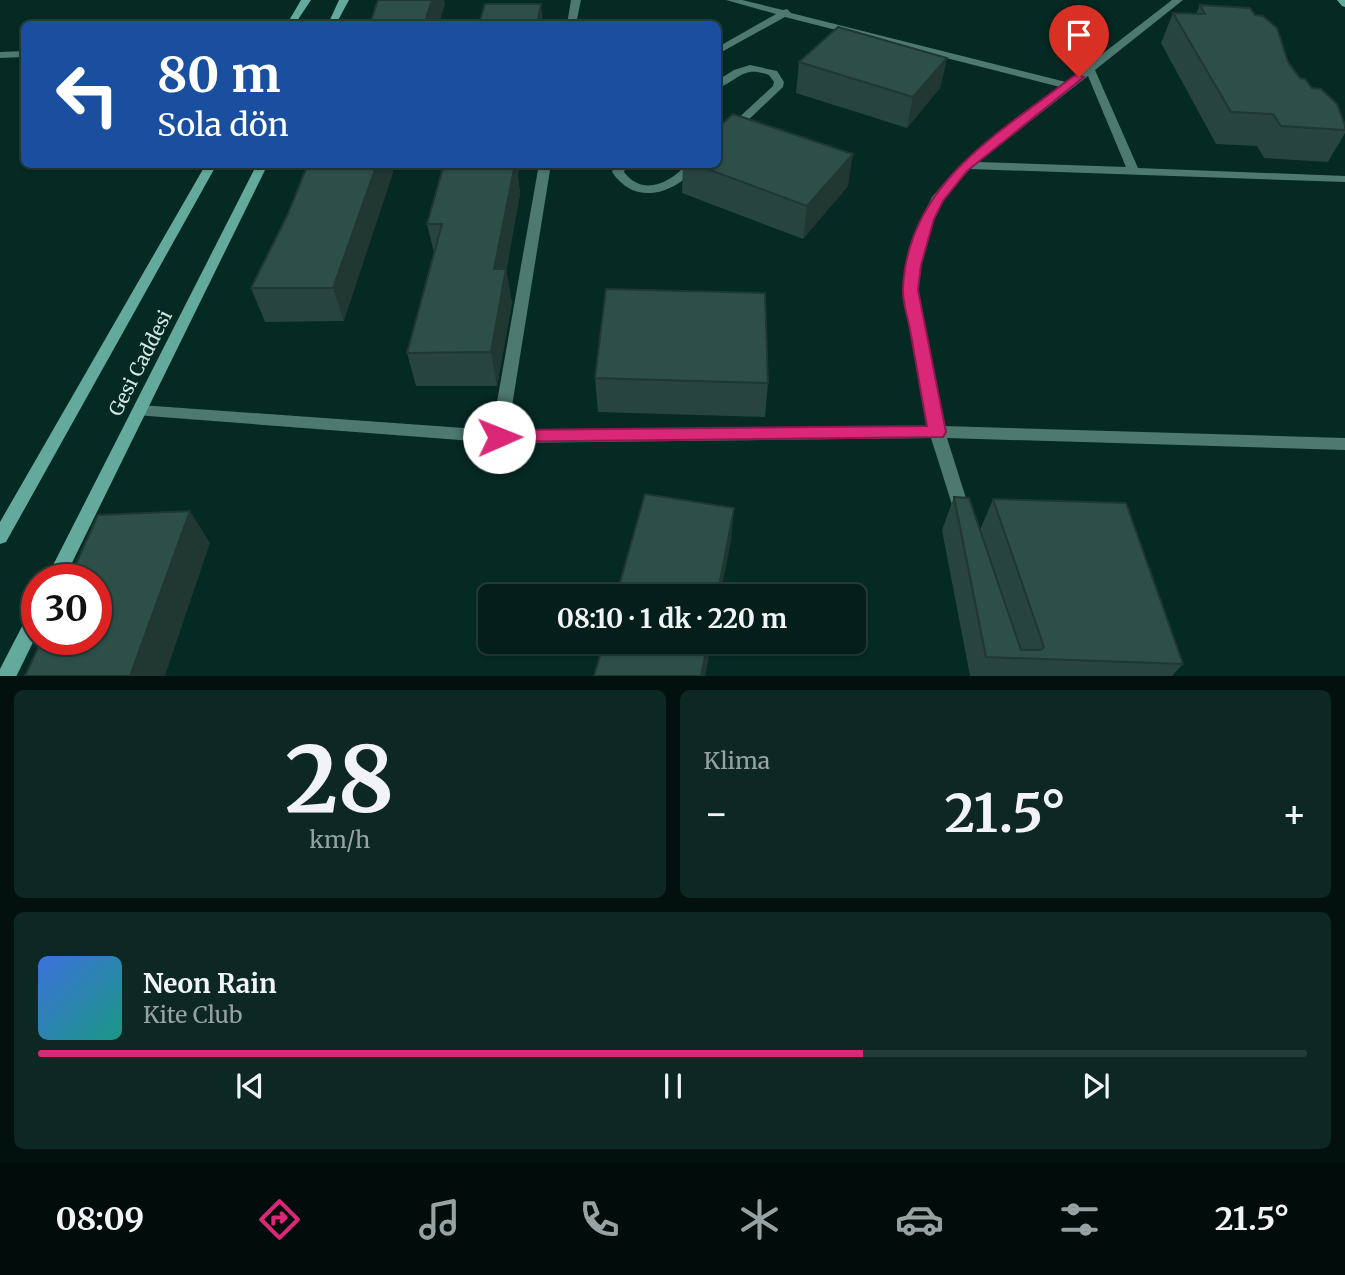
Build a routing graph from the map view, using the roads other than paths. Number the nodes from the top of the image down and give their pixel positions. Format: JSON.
{"nodes":[{"id":1,"x":306,"y":0,"type":"edge"},
{"id":2,"x":344,"y":0,"type":"edge"},
{"id":3,"x":576,"y":0,"type":"edge"},
{"id":4,"x":731,"y":0,"type":"edge"},
{"id":5,"x":1178,"y":0,"type":"edge"},
{"id":6,"x":787,"y":12,"type":"junction"},
{"id":7,"x":293,"y":21,"type":"edge"},
{"id":8,"x":334,"y":21,"type":"edge"},
{"id":9,"x":572,"y":21,"type":"edge"},
{"id":10,"x":721,"y":49,"type":"edge"},
{"id":11,"x":21,"y":54,"type":"edge"},
{"id":12,"x":0,"y":55,"type":"edge"},
{"id":13,"x":721,"y":69,"type":"edge"},
{"id":14,"x":1090,"y":69,"type":"junction"},
{"id":15,"x":731,"y":74,"type":"junction"},
{"id":16,"x":721,"y":82,"type":"edge"},
{"id":17,"x":1068,"y":86,"type":"junction"},
{"id":18,"x":721,"y":140,"type":"edge"},
{"id":19,"x":967,"y":165,"type":"junction"},
{"id":20,"x":210,"y":168,"type":"edge"},
{"id":21,"x":261,"y":168,"type":"edge"},
{"id":22,"x":544,"y":168,"type":"edge"},
{"id":23,"x":620,"y":168,"type":"edge"},
{"id":24,"x":690,"y":168,"type":"edge"},
{"id":25,"x":1134,"y":172,"type":"junction"},
{"id":26,"x":1345,"y":179,"type":"edge"},
{"id":27,"x":140,"y":411,"type":"junction"},
{"id":28,"x":937,"y":432,"type":"junction"},
{"id":29,"x":499,"y":437,"type":"junction"},
{"id":30,"x":1345,"y":444,"type":"edge"},
{"id":31,"x":966,"y":522,"type":"edge"},
{"id":32,"x":0,"y":537,"type":"edge"},
{"id":33,"x":63,"y":564,"type":"edge"},
{"id":34,"x":21,"y":647,"type":"edge"},
{"id":35,"x":6,"y":676,"type":"edge"}],
"edges":[{"from":1,"to":7,"type":"main road"},
{"from":2,"to":8,"type":"main road"},
{"from":3,"to":9,"type":"street"},
{"from":4,"to":6,"type":"street"},
{"from":5,"to":14,"type":"street"},
{"from":6,"to":10,"type":"street"},
{"from":6,"to":17,"type":"street"},
{"from":11,"to":12,"type":"street"},
{"from":13,"to":15,"type":"street"},
{"from":14,"to":17,"type":"street"},
{"from":14,"to":25,"type":"street"},
{"from":15,"to":16,"type":"street"},
{"from":15,"to":18,"type":"street"},
{"from":17,"to":19,"type":"street"},
{"from":19,"to":25,"type":"street"},
{"from":19,"to":28,"type":"street"},
{"from":20,"to":32,"type":"main road","name":"Gesi Caddesi"},
{"from":21,"to":27,"type":"main road","name":"Gesi Caddesi"},
{"from":22,"to":29,"type":"street"},
{"from":23,"to":24,"type":"street"},
{"from":25,"to":26,"type":"street"},
{"from":27,"to":29,"type":"street"},
{"from":27,"to":33,"type":"main road","name":"Gesi Caddesi"},
{"from":28,"to":29,"type":"street"},
{"from":28,"to":30,"type":"street"},
{"from":28,"to":31,"type":"street"},
{"from":34,"to":35,"type":"main road"}]}
